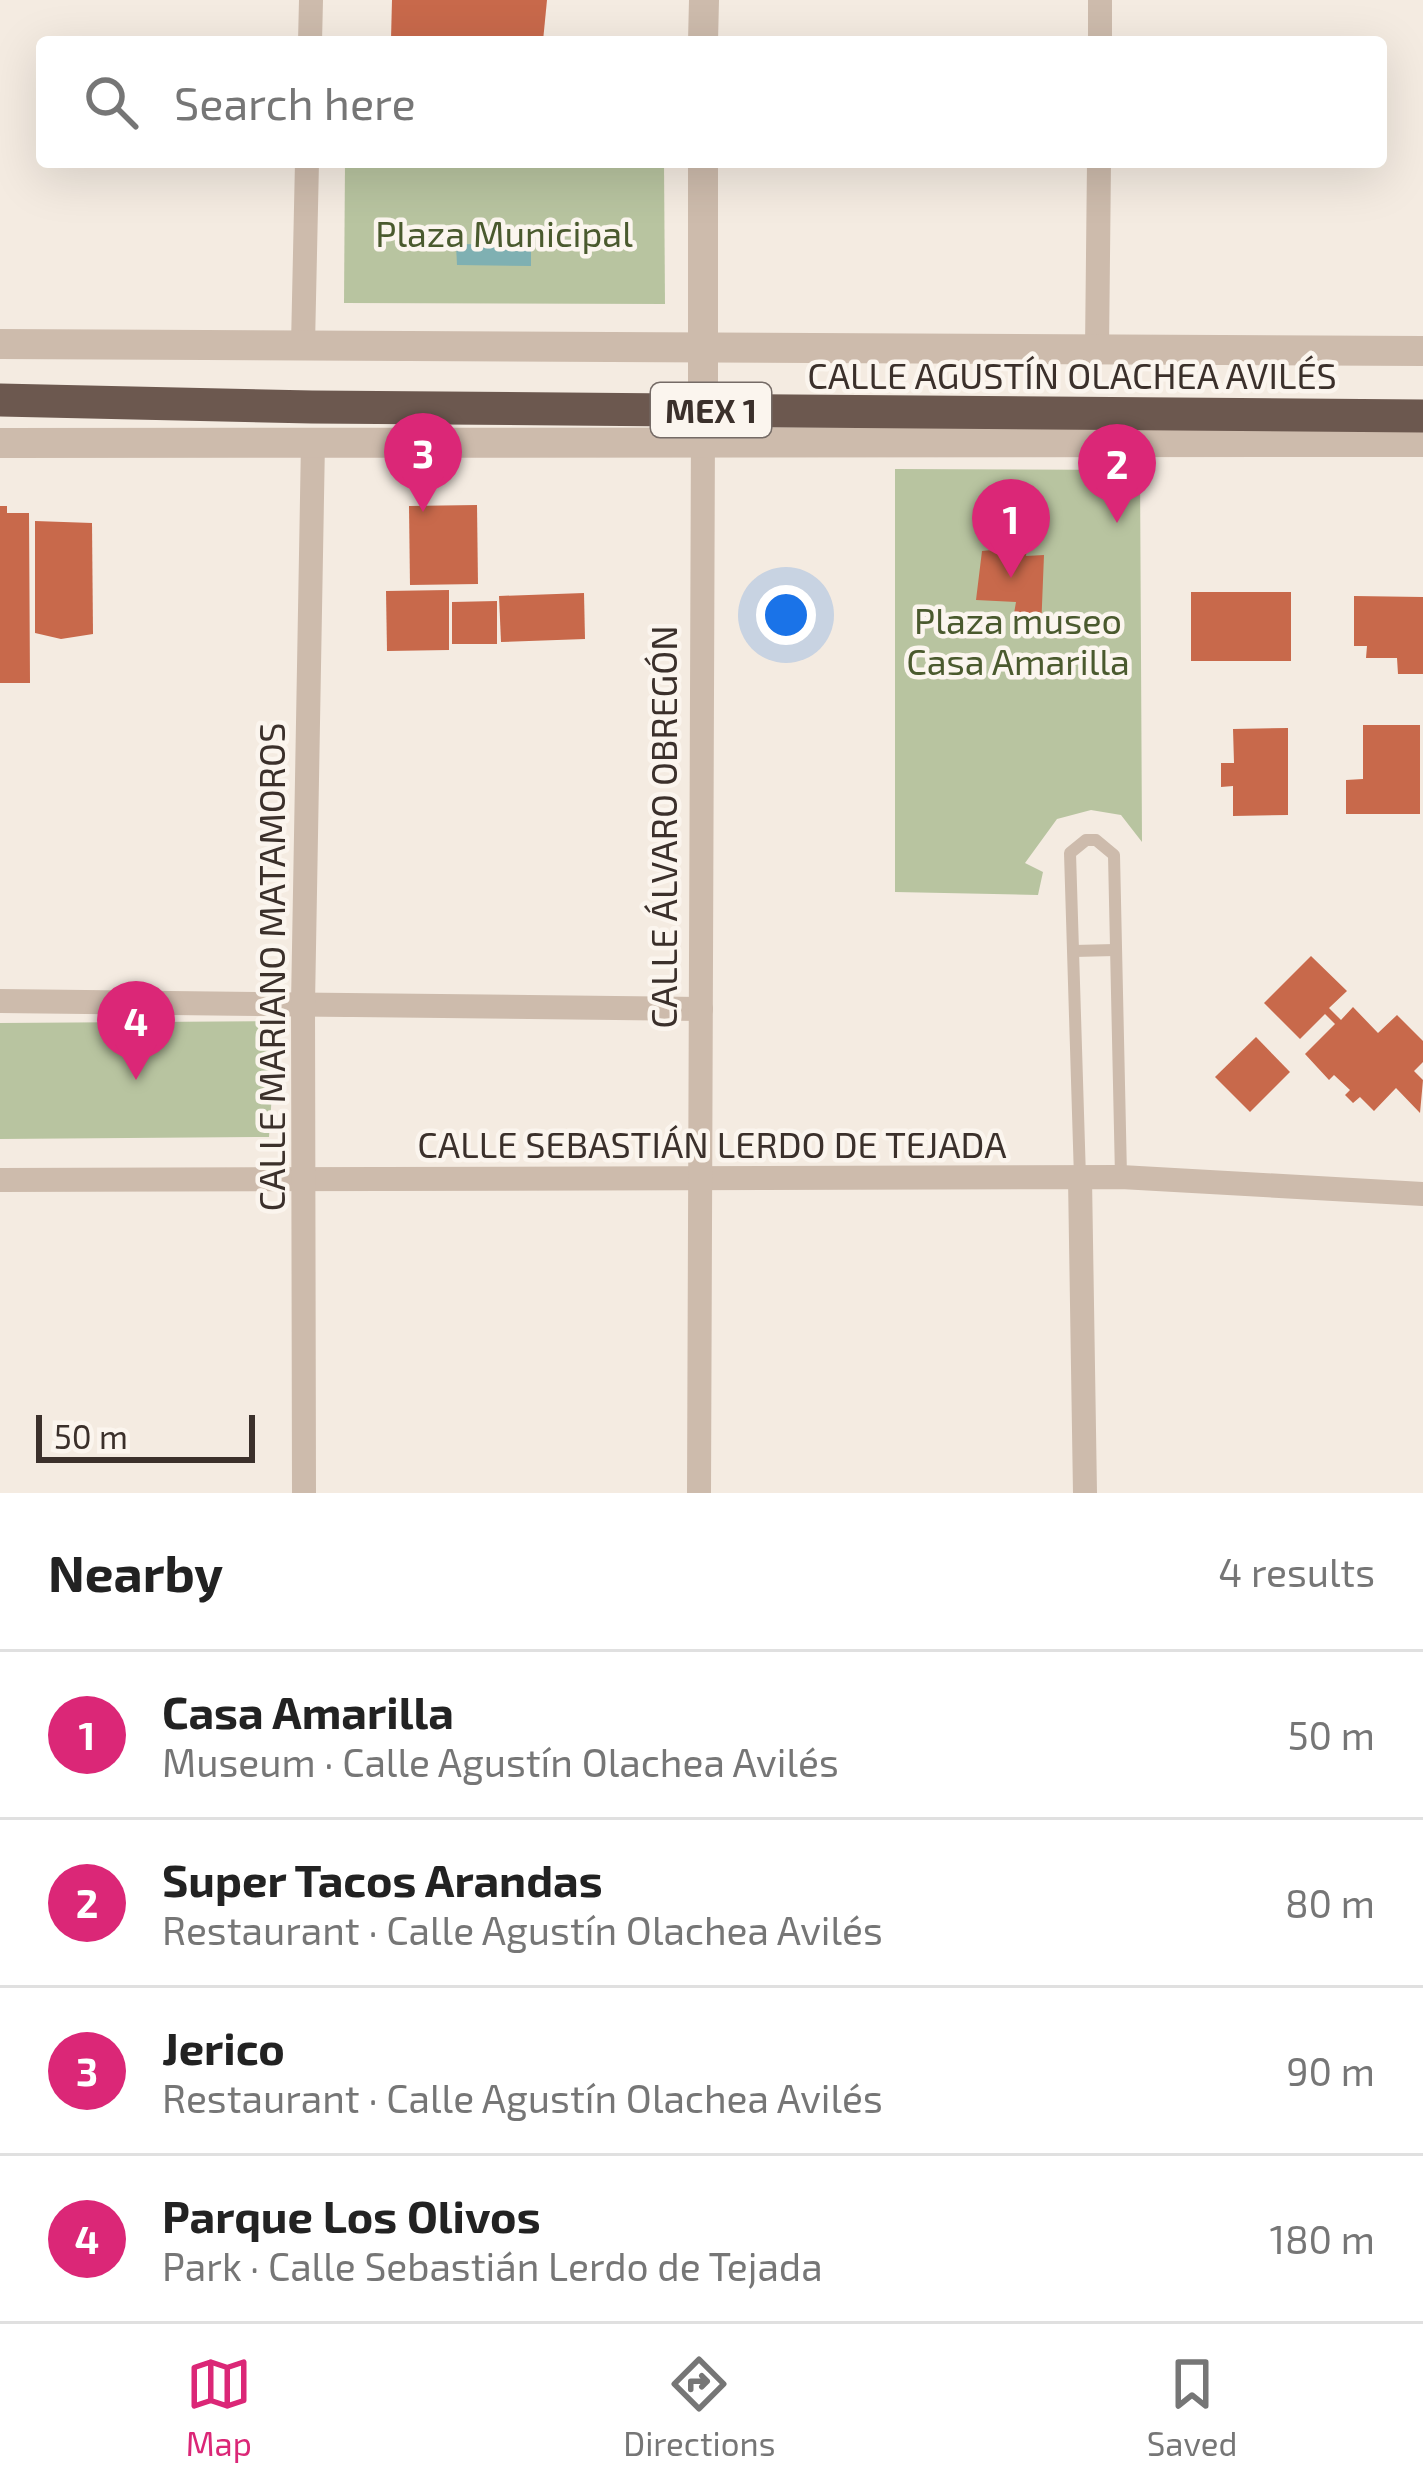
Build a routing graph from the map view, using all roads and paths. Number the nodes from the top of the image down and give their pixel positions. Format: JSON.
{"nodes":[{"id":1,"x":311,"y":0,"type":"edge"},
{"id":2,"x":704,"y":0,"type":"edge"},
{"id":3,"x":1100,"y":0,"type":"edge"},
{"id":4,"x":310,"y":36,"type":"edge"},
{"id":5,"x":704,"y":36,"type":"edge"},
{"id":6,"x":1100,"y":36,"type":"edge"},
{"id":7,"x":308,"y":168,"type":"edge"},
{"id":8,"x":704,"y":168,"type":"edge"},
{"id":9,"x":1099,"y":168,"type":"edge"},
{"id":10,"x":0,"y":344,"type":"edge"},
{"id":11,"x":303,"y":345,"type":"junction"},
{"id":12,"x":703,"y":347,"type":"junction"},
{"id":13,"x":1097,"y":350,"type":"junction"},
{"id":14,"x":1423,"y":352,"type":"edge"},
{"id":15,"x":0,"y":400,"type":"edge"},
{"id":16,"x":1423,"y":416,"type":"edge"},
{"id":17,"x":703,"y":426,"type":"junction"},
{"id":18,"x":0,"y":442,"type":"edge"},
{"id":19,"x":313,"y":442,"type":"junction"},
{"id":20,"x":1423,"y":442,"type":"edge"},
{"id":21,"x":1115,"y":950,"type":"junction"},
{"id":22,"x":1074,"y":951,"type":"junction"},
{"id":23,"x":0,"y":1001,"type":"edge"},
{"id":24,"x":303,"y":1004,"type":"junction"},
{"id":25,"x":700,"y":1009,"type":"junction"},
{"id":26,"x":1121,"y":1177,"type":"junction"},
{"id":27,"x":1080,"y":1178,"type":"junction"},
{"id":28,"x":700,"y":1179,"type":"junction"},
{"id":29,"x":0,"y":1180,"type":"edge"},
{"id":30,"x":305,"y":1180,"type":"junction"},
{"id":31,"x":1423,"y":1194,"type":"edge"},
{"id":32,"x":304,"y":1493,"type":"edge"},
{"id":33,"x":699,"y":1493,"type":"edge"},
{"id":34,"x":1085,"y":1493,"type":"edge"}],
"edges":[{"from":1,"to":4,"type":"street"},
{"from":2,"to":5,"type":"street"},
{"from":3,"to":6,"type":"street"},
{"from":7,"to":11,"type":"street"},
{"from":8,"to":12,"type":"street","name":"CALLE ÁLVARO OBREGÓN"},
{"from":9,"to":13,"type":"street"},
{"from":10,"to":11,"type":"street","name":"CALLE AGUSTÍN OLACHEA AVILÉS"},
{"from":11,"to":12,"type":"street","name":"CALLE AGUSTÍN OLACHEA AVILÉS"},
{"from":12,"to":13,"type":"street","name":"CALLE AGUSTÍN OLACHEA AVILÉS"},
{"from":12,"to":17,"type":"street","name":"CALLE ÁLVARO OBREGÓN"},
{"from":13,"to":14,"type":"street","name":"CALLE AGUSTÍN OLACHEA AVILÉS"},
{"from":15,"to":17,"type":"highway","name":"CALLE AGUSTÍN OLACHEA AVILÉS","number":"MEX 1"},
{"from":16,"to":17,"type":"highway","name":"CALLE AGUSTÍN OLACHEA AVILÉS","number":"MEX 1"},
{"from":17,"to":19,"type":"street","name":"CALLE AGUSTÍN OLACHEA AVILÉS"},
{"from":17,"to":20,"type":"street","name":"CALLE AGUSTÍN OLACHEA AVILÉS"},
{"from":17,"to":25,"type":"street","name":"CALLE ÁLVARO OBREGÓN"},
{"from":18,"to":19,"type":"street","name":"CALLE AGUSTÍN OLACHEA AVILÉS"},
{"from":19,"to":24,"type":"street","name":"CALLE MARIANO MATAMOROS"},
{"from":21,"to":22,"type":"lane"},
{"from":21,"to":22,"type":"lane"},
{"from":21,"to":26,"type":"lane"},
{"from":22,"to":27,"type":"lane"},
{"from":23,"to":24,"type":"street"},
{"from":24,"to":25,"type":"street"},
{"from":24,"to":30,"type":"street","name":"CALLE MARIANO MATAMOROS"},
{"from":25,"to":28,"type":"street","name":"CALLE ÁLVARO OBREGÓN"},
{"from":26,"to":27,"type":"street","name":"CALLE SEBASTIÁN LERDO DE TEJADA"},
{"from":26,"to":31,"type":"street","name":"CALLE SEBASTIÁN LERDO DE TEJADA"},
{"from":27,"to":28,"type":"street","name":"CALLE SEBASTIÁN LERDO DE TEJADA"},
{"from":27,"to":34,"type":"street"},
{"from":28,"to":30,"type":"street","name":"CALLE SEBASTIÁN LERDO DE TEJADA"},
{"from":28,"to":33,"type":"street","name":"CALLE ÁLVARO OBREGÓN"},
{"from":29,"to":30,"type":"street","name":"CALLE SEBASTIÁN LERDO DE TEJADA"},
{"from":30,"to":32,"type":"street","name":"CALLE MARIANO MATAMOROS"}]}
